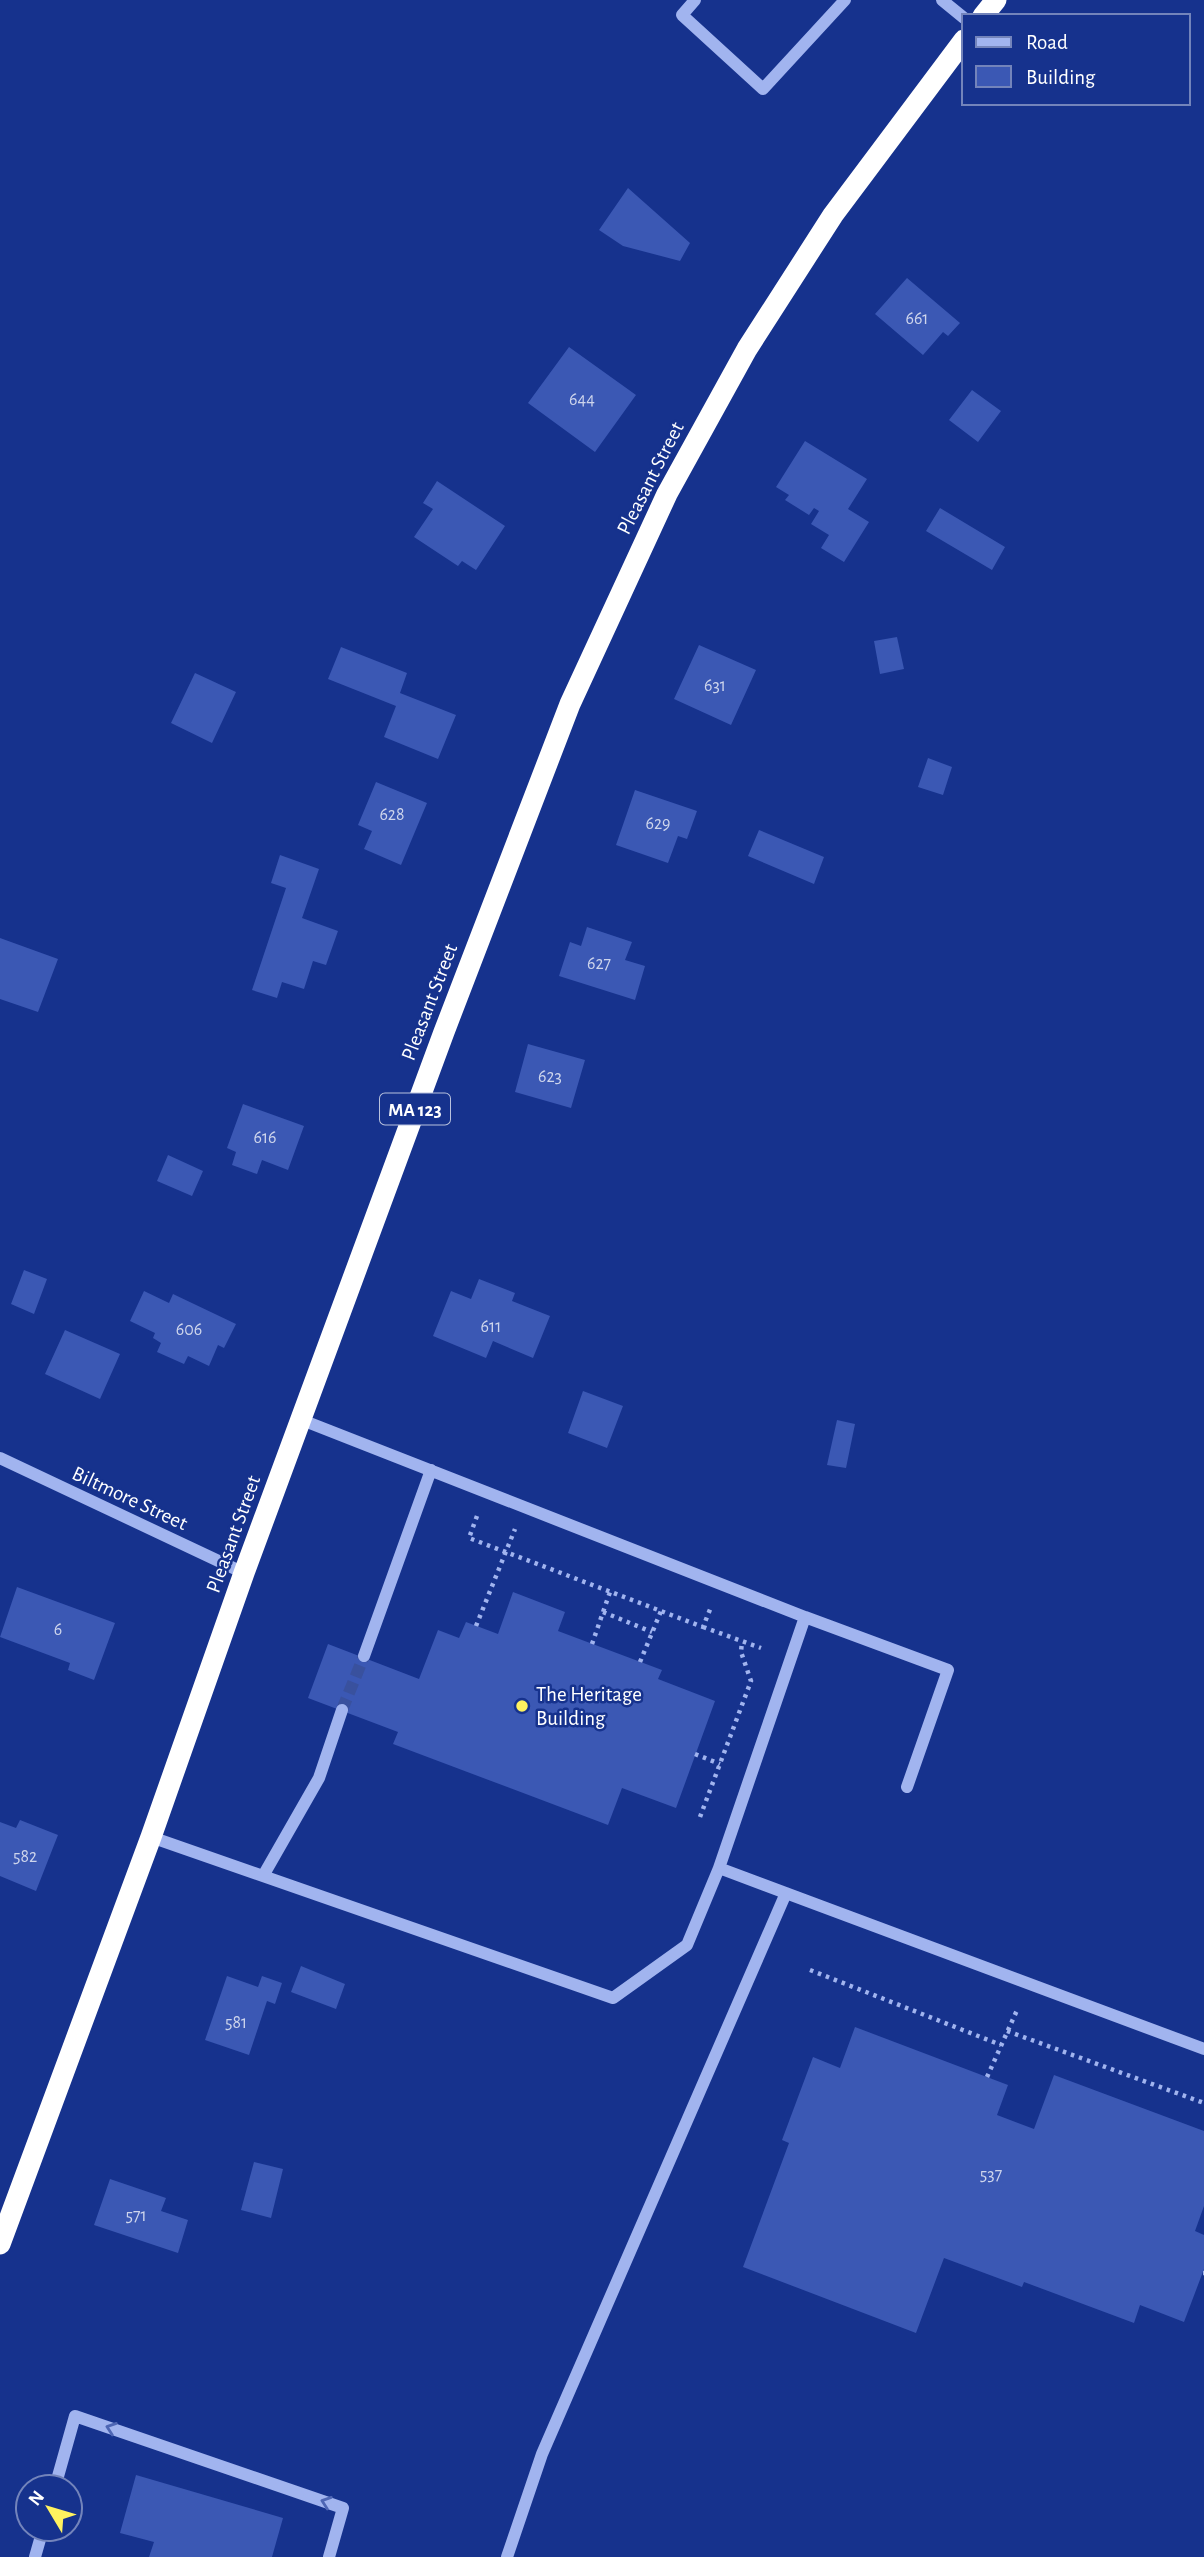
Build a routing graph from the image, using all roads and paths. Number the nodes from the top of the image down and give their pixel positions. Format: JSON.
{"nodes":[{"id":1,"x":695,"y":0,"type":"edge"},
{"id":2,"x":845,"y":0,"type":"edge"},
{"id":3,"x":942,"y":0,"type":"edge"},
{"id":4,"x":996,"y":0,"type":"edge"},
{"id":5,"x":985,"y":14,"type":"edge"},
{"id":6,"x":962,"y":16,"type":"edge"},
{"id":7,"x":962,"y":43,"type":"edge"},
{"id":8,"x":302,"y":1420,"type":"junction"},
{"id":9,"x":0,"y":1458,"type":"edge"},
{"id":10,"x":431,"y":1470,"type":"junction"},
{"id":11,"x":481,"y":1505,"type":"dead end"},
{"id":12,"x":515,"y":1528,"type":"dead end"},
{"id":13,"x":505,"y":1552,"type":"junction"},
{"id":14,"x":244,"y":1573,"type":"junction"},
{"id":15,"x":610,"y":1592,"type":"junction"},
{"id":16,"x":712,"y":1605,"type":"dead end"},
{"id":17,"x":661,"y":1611,"type":"junction"},
{"id":18,"x":603,"y":1612,"type":"junction"},
{"id":19,"x":805,"y":1617,"type":"junction"},
{"id":20,"x":476,"y":1626,"type":"dead end"},
{"id":21,"x":702,"y":1627,"type":"junction"},
{"id":22,"x":652,"y":1632,"type":"junction"},
{"id":23,"x":742,"y":1641,"type":"junction"},
{"id":24,"x":592,"y":1644,"type":"dead end"},
{"id":25,"x":761,"y":1648,"type":"dead end"},
{"id":26,"x":364,"y":1656,"type":"tunnel mouth"},
{"id":27,"x":640,"y":1662,"type":"dead end"},
{"id":28,"x":342,"y":1710,"type":"tunnel mouth"},
{"id":29,"x":695,"y":1754,"type":"dead end"},
{"id":30,"x":720,"y":1764,"type":"junction"},
{"id":31,"x":907,"y":1787,"type":"dead end"},
{"id":32,"x":700,"y":1817,"type":"dead end"},
{"id":33,"x":151,"y":1837,"type":"junction"},
{"id":34,"x":719,"y":1868,"type":"junction"},
{"id":35,"x":263,"y":1876,"type":"junction"},
{"id":36,"x":786,"y":1893,"type":"junction"},
{"id":37,"x":810,"y":1970,"type":"dead end"},
{"id":38,"x":1021,"y":2001,"type":"dead end"},
{"id":39,"x":1007,"y":2031,"type":"junction"},
{"id":40,"x":1001,"y":2045,"type":"junction"},
{"id":41,"x":1204,"y":2049,"type":"edge"},
{"id":42,"x":987,"y":2077,"type":"dead end"},
{"id":43,"x":1204,"y":2103,"type":"edge"},
{"id":44,"x":0,"y":2244,"type":"edge"},
{"id":45,"x":59,"y":2473,"type":"edge"},
{"id":46,"x":329,"y":2557,"type":"edge"},
{"id":47,"x":507,"y":2557,"type":"edge"}],
"edges":[{"from":1,"to":2,"type":"street"},
{"from":3,"to":6,"type":"street"},
{"from":4,"to":5,"type":"highway"},
{"from":7,"to":8,"type":"highway","name":"Pleasant Street","number":"MA 123"},
{"from":8,"to":10,"type":"street"},
{"from":8,"to":14,"type":"highway","name":"Pleasant Street","number":"MA 123"},
{"from":9,"to":14,"type":"street","name":"Biltmore Street"},
{"from":10,"to":19,"type":"street"},
{"from":10,"to":26,"type":"street"},
{"from":11,"to":13,"type":"path"},
{"from":12,"to":13,"type":"path"},
{"from":13,"to":15,"type":"path"},
{"from":13,"to":20,"type":"path"},
{"from":14,"to":33,"type":"highway","name":"Pleasant Street","number":"MA 123"},
{"from":15,"to":17,"type":"path"},
{"from":15,"to":18,"type":"path"},
{"from":16,"to":21,"type":"path"},
{"from":17,"to":21,"type":"path"},
{"from":17,"to":22,"type":"path"},
{"from":18,"to":22,"type":"path"},
{"from":18,"to":24,"type":"path"},
{"from":19,"to":31,"type":"street"},
{"from":19,"to":34,"type":"street"},
{"from":21,"to":23,"type":"path"},
{"from":22,"to":27,"type":"path"},
{"from":23,"to":25,"type":"path"},
{"from":23,"to":30,"type":"path"},
{"from":28,"to":35,"type":"street"},
{"from":29,"to":30,"type":"path"},
{"from":30,"to":32,"type":"path"},
{"from":33,"to":35,"type":"street"},
{"from":33,"to":44,"type":"highway","name":"Pleasant Street","number":"MA 123"},
{"from":34,"to":35,"type":"street"},
{"from":34,"to":36,"type":"street"},
{"from":36,"to":41,"type":"street"},
{"from":36,"to":47,"type":"street"},
{"from":37,"to":40,"type":"path"},
{"from":38,"to":39,"type":"path"},
{"from":39,"to":40,"type":"path"},
{"from":39,"to":43,"type":"path"},
{"from":40,"to":42,"type":"path"},
{"from":46,"to":45,"type":"street","one_way":true}]}
